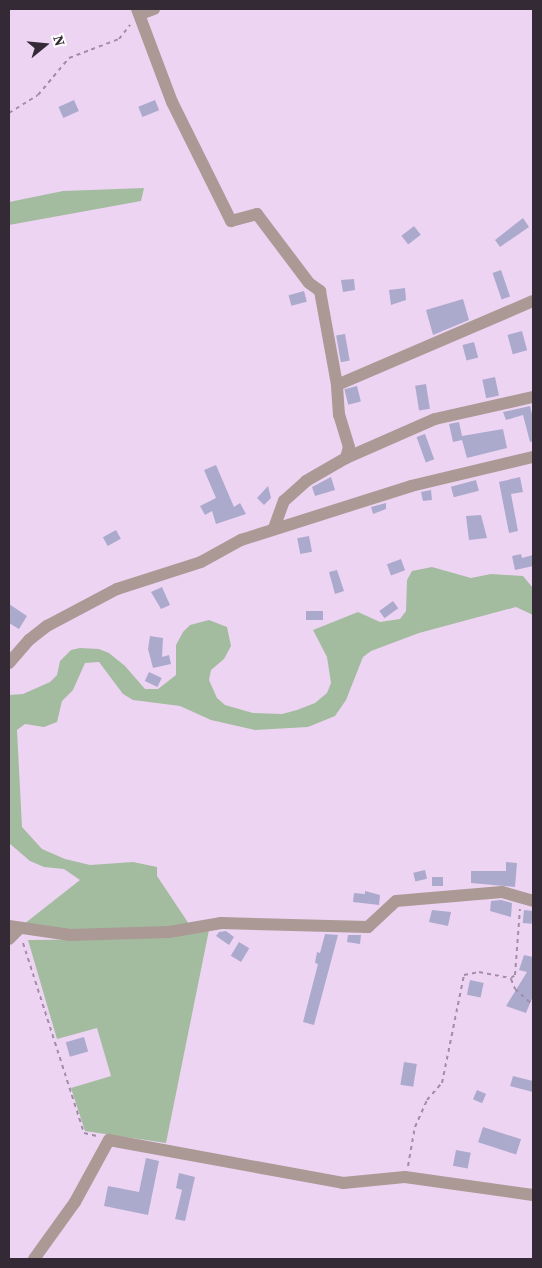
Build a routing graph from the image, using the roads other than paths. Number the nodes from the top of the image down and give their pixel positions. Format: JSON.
{"nodes":[{"id":1,"x":154,"y":9,"type":"edge"},
{"id":2,"x":138,"y":11,"type":"edge"},
{"id":3,"x":533,"y":301,"type":"edge"},
{"id":4,"x":336,"y":385,"type":"junction"},
{"id":5,"x":533,"y":397,"type":"edge"},
{"id":6,"x":533,"y":457,"type":"edge"},
{"id":7,"x":346,"y":458,"type":"junction"},
{"id":8,"x":274,"y":528,"type":"junction"},
{"id":9,"x":9,"y":663,"type":"edge"},
{"id":10,"x":527,"y":899,"type":"edge"},
{"id":11,"x":14,"y":928,"type":"edge"},
{"id":12,"x":9,"y":939,"type":"edge"},
{"id":13,"x":533,"y":1195,"type":"edge"},
{"id":14,"x":34,"y":1259,"type":"edge"}],
"edges":[{"from":1,"to":2,"type":"street"},
{"from":2,"to":4,"type":"street"},
{"from":3,"to":4,"type":"street"},
{"from":4,"to":7,"type":"street"},
{"from":5,"to":7,"type":"street"},
{"from":6,"to":8,"type":"street"},
{"from":7,"to":8,"type":"street"},
{"from":8,"to":9,"type":"street"},
{"from":10,"to":11,"type":"street"},
{"from":11,"to":12,"type":"street"},
{"from":13,"to":14,"type":"street"}]}
